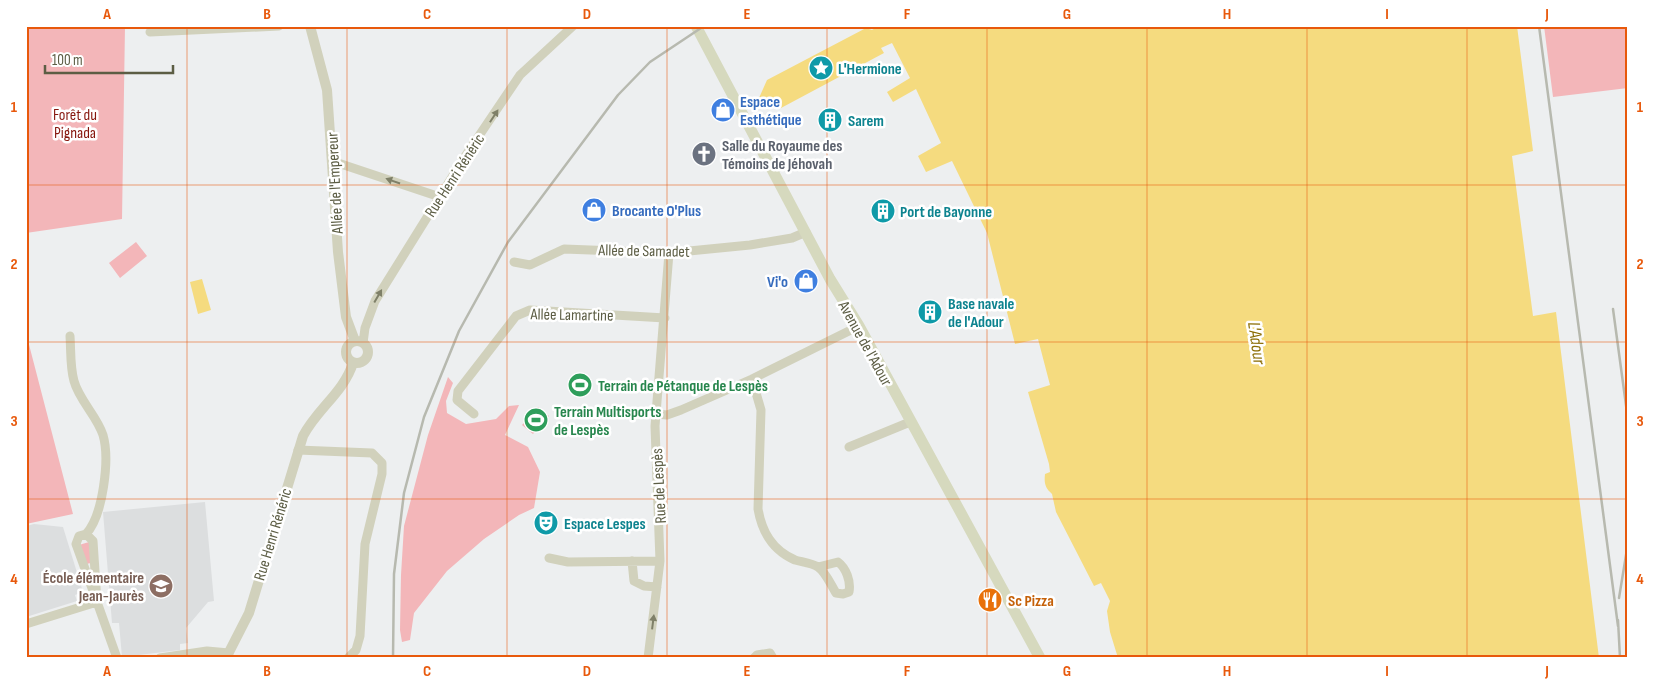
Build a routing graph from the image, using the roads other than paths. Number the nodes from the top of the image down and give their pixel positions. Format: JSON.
{"nodes":[{"id":1,"x":279,"y":26,"type":"edge"},
{"id":2,"x":310,"y":26,"type":"edge"},
{"id":3,"x":573,"y":26,"type":"edge"},
{"id":4,"x":696,"y":26,"type":"edge"},
{"id":5,"x":150,"y":32,"type":"dead end"},
{"id":6,"x":332,"y":161,"type":"junction"},
{"id":7,"x":440,"y":197,"type":"junction"},
{"id":8,"x":806,"y":232,"type":"junction"},
{"id":9,"x":669,"y":253,"type":"junction"},
{"id":10,"x":514,"y":262,"type":"dead end"},
{"id":11,"x":665,"y":318,"type":"junction"},
{"id":12,"x":859,"y":326,"type":"junction"},
{"id":13,"x":70,"y":336,"type":"dead end"},
{"id":14,"x":359,"y":342,"type":"junction"},
{"id":15,"x":353,"y":363,"type":"junction"},
{"id":16,"x":752,"y":379,"type":"junction"},
{"id":17,"x":474,"y":414,"type":"dead end"},
{"id":18,"x":656,"y":414,"type":"junction"},
{"id":19,"x":910,"y":422,"type":"junction"},
{"id":20,"x":849,"y":447,"type":"dead end"},
{"id":21,"x":298,"y":450,"type":"junction"},
{"id":22,"x":86,"y":534,"type":"junction"},
{"id":23,"x":549,"y":558,"type":"dead end"},
{"id":24,"x":632,"y":561,"type":"junction"},
{"id":25,"x":660,"y":562,"type":"junction"},
{"id":26,"x":818,"y":567,"type":"dead end"},
{"id":27,"x":657,"y":587,"type":"junction"},
{"id":28,"x":98,"y":602,"type":"junction"},
{"id":29,"x":26,"y":624,"type":"edge"},
{"id":30,"x":227,"y":655,"type":"edge"},
{"id":31,"x":117,"y":658,"type":"edge"},
{"id":32,"x":160,"y":658,"type":"edge"},
{"id":33,"x":348,"y":658,"type":"edge"},
{"id":34,"x":648,"y":658,"type":"edge"},
{"id":35,"x":754,"y":658,"type":"edge"},
{"id":36,"x":773,"y":658,"type":"edge"},
{"id":37,"x":1040,"y":658,"type":"edge"}],
"edges":[{"from":1,"to":5,"type":"street"},
{"from":2,"to":6,"type":"street","name":"Allée de l'Empereur"},
{"from":7,"to":3,"type":"street","name":"Rue Henri Rénéric","one_way":true},
{"from":4,"to":8,"type":"main road","name":"Avenue de l'Adour"},
{"from":7,"to":6,"type":"street","one_way":true},
{"from":6,"to":14,"type":"street","name":"Allée de l'Empereur"},
{"from":14,"to":7,"type":"street","name":"Rue Henri Rénéric","one_way":true},
{"from":8,"to":9,"type":"street","name":"Allée de Samadet"},
{"from":8,"to":12,"type":"main road","name":"Avenue de l'Adour"},
{"from":9,"to":10,"type":"street","name":"Allée de Samadet"},
{"from":9,"to":11,"type":"street","name":"Rue de Lespès"},
{"from":11,"to":17,"type":"street","name":"Allée Lamartine"},
{"from":11,"to":18,"type":"street","name":"Rue de Lespès"},
{"from":12,"to":16,"type":"street"},
{"from":12,"to":19,"type":"main road","name":"Avenue de l'Adour"},
{"from":13,"to":22,"type":"street"},
{"from":14,"to":15,"type":"street"},
{"from":14,"to":15,"type":"street"},
{"from":15,"to":21,"type":"street","name":"Rue Henri Rénéric"},
{"from":16,"to":18,"type":"street"},
{"from":16,"to":26,"type":"street"},
{"from":18,"to":25,"type":"street","name":"Rue de Lespès"},
{"from":19,"to":20,"type":"street"},
{"from":19,"to":37,"type":"main road","name":"Avenue de l'Adour"},
{"from":21,"to":30,"type":"street","name":"Rue Henri Rénéric"},
{"from":21,"to":33,"type":"street"},
{"from":22,"to":28,"type":"street"},
{"from":22,"to":28,"type":"street"},
{"from":23,"to":24,"type":"street"},
{"from":24,"to":25,"type":"street"},
{"from":24,"to":27,"type":"street"},
{"from":25,"to":27,"type":"street","name":"Rue de Lespès"},
{"from":34,"to":27,"type":"street","name":"Rue de Lespès","one_way":true},
{"from":28,"to":29,"type":"street"},
{"from":28,"to":31,"type":"street"},
{"from":30,"to":32,"type":"street"},
{"from":35,"to":36,"type":"street"}]}
